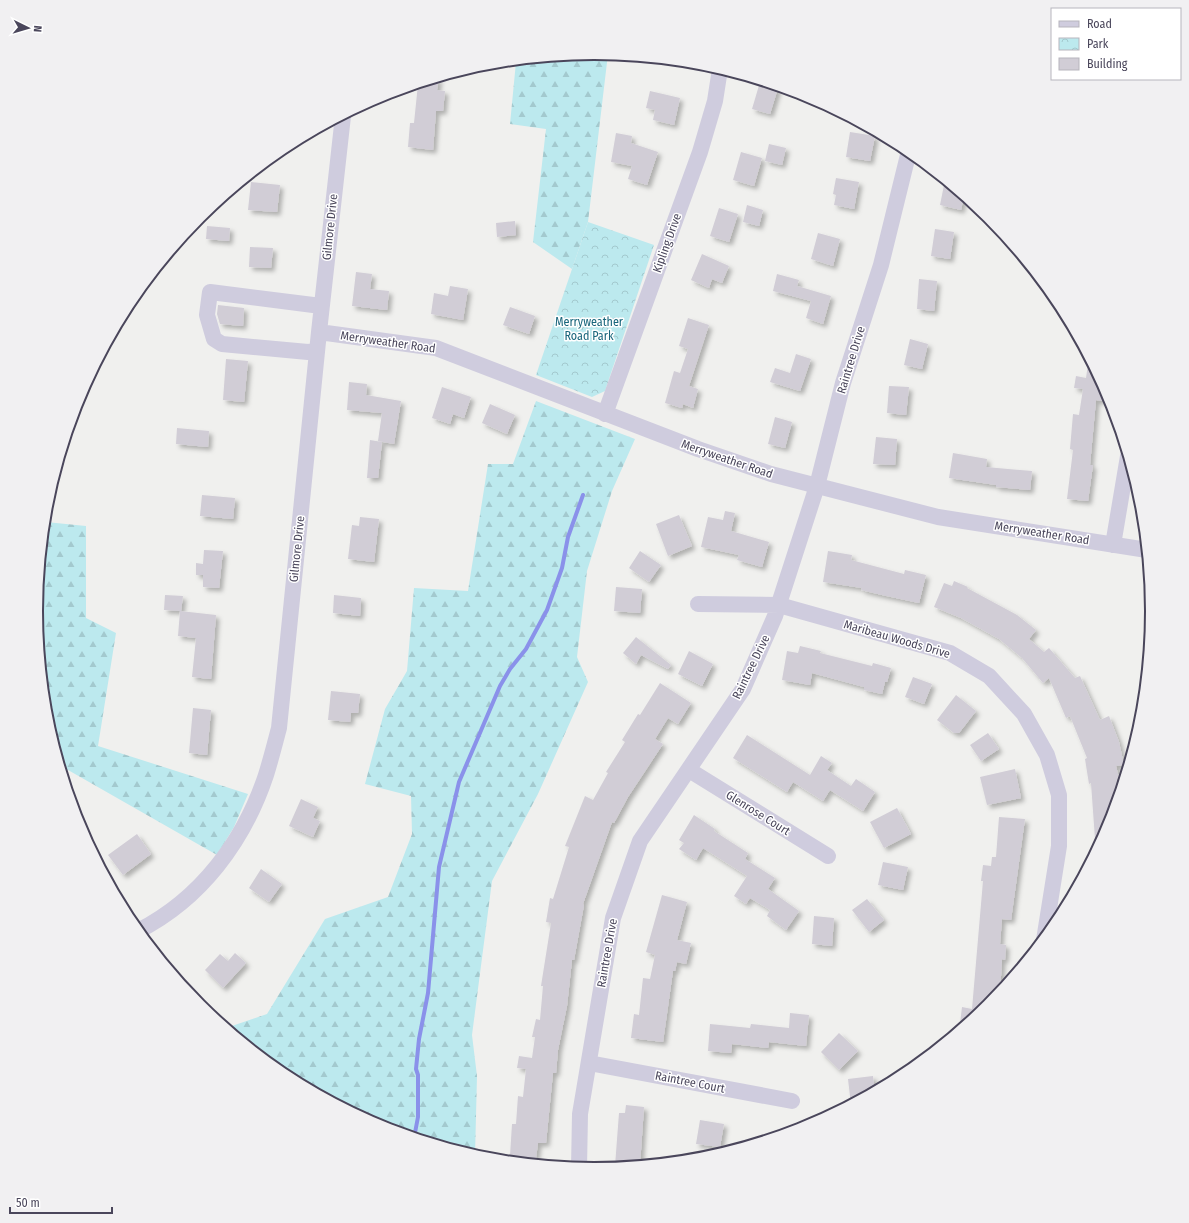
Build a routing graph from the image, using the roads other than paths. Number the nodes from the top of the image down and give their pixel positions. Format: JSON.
{"nodes":[{"id":1,"x":719,"y":75,"type":"edge"},
{"id":2,"x":342,"y":122,"type":"edge"},
{"id":3,"x":907,"y":157,"type":"edge"},
{"id":4,"x":322,"y":306,"type":"junction"},
{"id":5,"x":319,"y":332,"type":"junction"},
{"id":6,"x":317,"y":351,"type":"junction"},
{"id":7,"x":605,"y":414,"type":"junction"},
{"id":8,"x":1126,"y":467,"type":"edge"},
{"id":9,"x":818,"y":486,"type":"junction"},
{"id":10,"x":1114,"y":545,"type":"junction"},
{"id":11,"x":1142,"y":549,"type":"edge"},
{"id":12,"x":698,"y":604,"type":"dead end"},
{"id":13,"x":779,"y":605,"type":"junction"},
{"id":14,"x":689,"y":770,"type":"junction"},
{"id":15,"x":828,"y":856,"type":"dead end"},
{"id":16,"x":143,"y":928,"type":"edge"},
{"id":17,"x":1046,"y":928,"type":"edge"},
{"id":18,"x":588,"y":1063,"type":"junction"},
{"id":19,"x":792,"y":1101,"type":"dead end"},
{"id":20,"x":579,"y":1163,"type":"edge"}],
"edges":[{"from":1,"to":7,"type":"street","name":"Kipling Drive"},
{"from":2,"to":4,"type":"street","name":"Gilmore Drive"},
{"from":3,"to":9,"type":"street","name":"Raintree Drive"},
{"from":4,"to":5,"type":"street","name":"Gilmore Drive"},
{"from":4,"to":6,"type":"street"},
{"from":5,"to":6,"type":"street","name":"Gilmore Drive"},
{"from":5,"to":7,"type":"street","name":"Merryweather Road"},
{"from":6,"to":16,"type":"street","name":"Gilmore Drive"},
{"from":7,"to":9,"type":"street","name":"Merryweather Road"},
{"from":8,"to":10,"type":"street"},
{"from":9,"to":10,"type":"street","name":"Merryweather Road"},
{"from":9,"to":13,"type":"street","name":"Raintree Drive"},
{"from":10,"to":11,"type":"street","name":"Merryweather Road"},
{"from":12,"to":13,"type":"street","name":"Maribeau Woods Drive"},
{"from":13,"to":14,"type":"street","name":"Raintree Drive"},
{"from":13,"to":17,"type":"street","name":"Maribeau Woods Drive"},
{"from":14,"to":15,"type":"street","name":"Glenrose Court"},
{"from":14,"to":18,"type":"street","name":"Raintree Drive"},
{"from":18,"to":19,"type":"street","name":"Raintree Court"},
{"from":18,"to":20,"type":"street","name":"Raintree Drive"}]}
